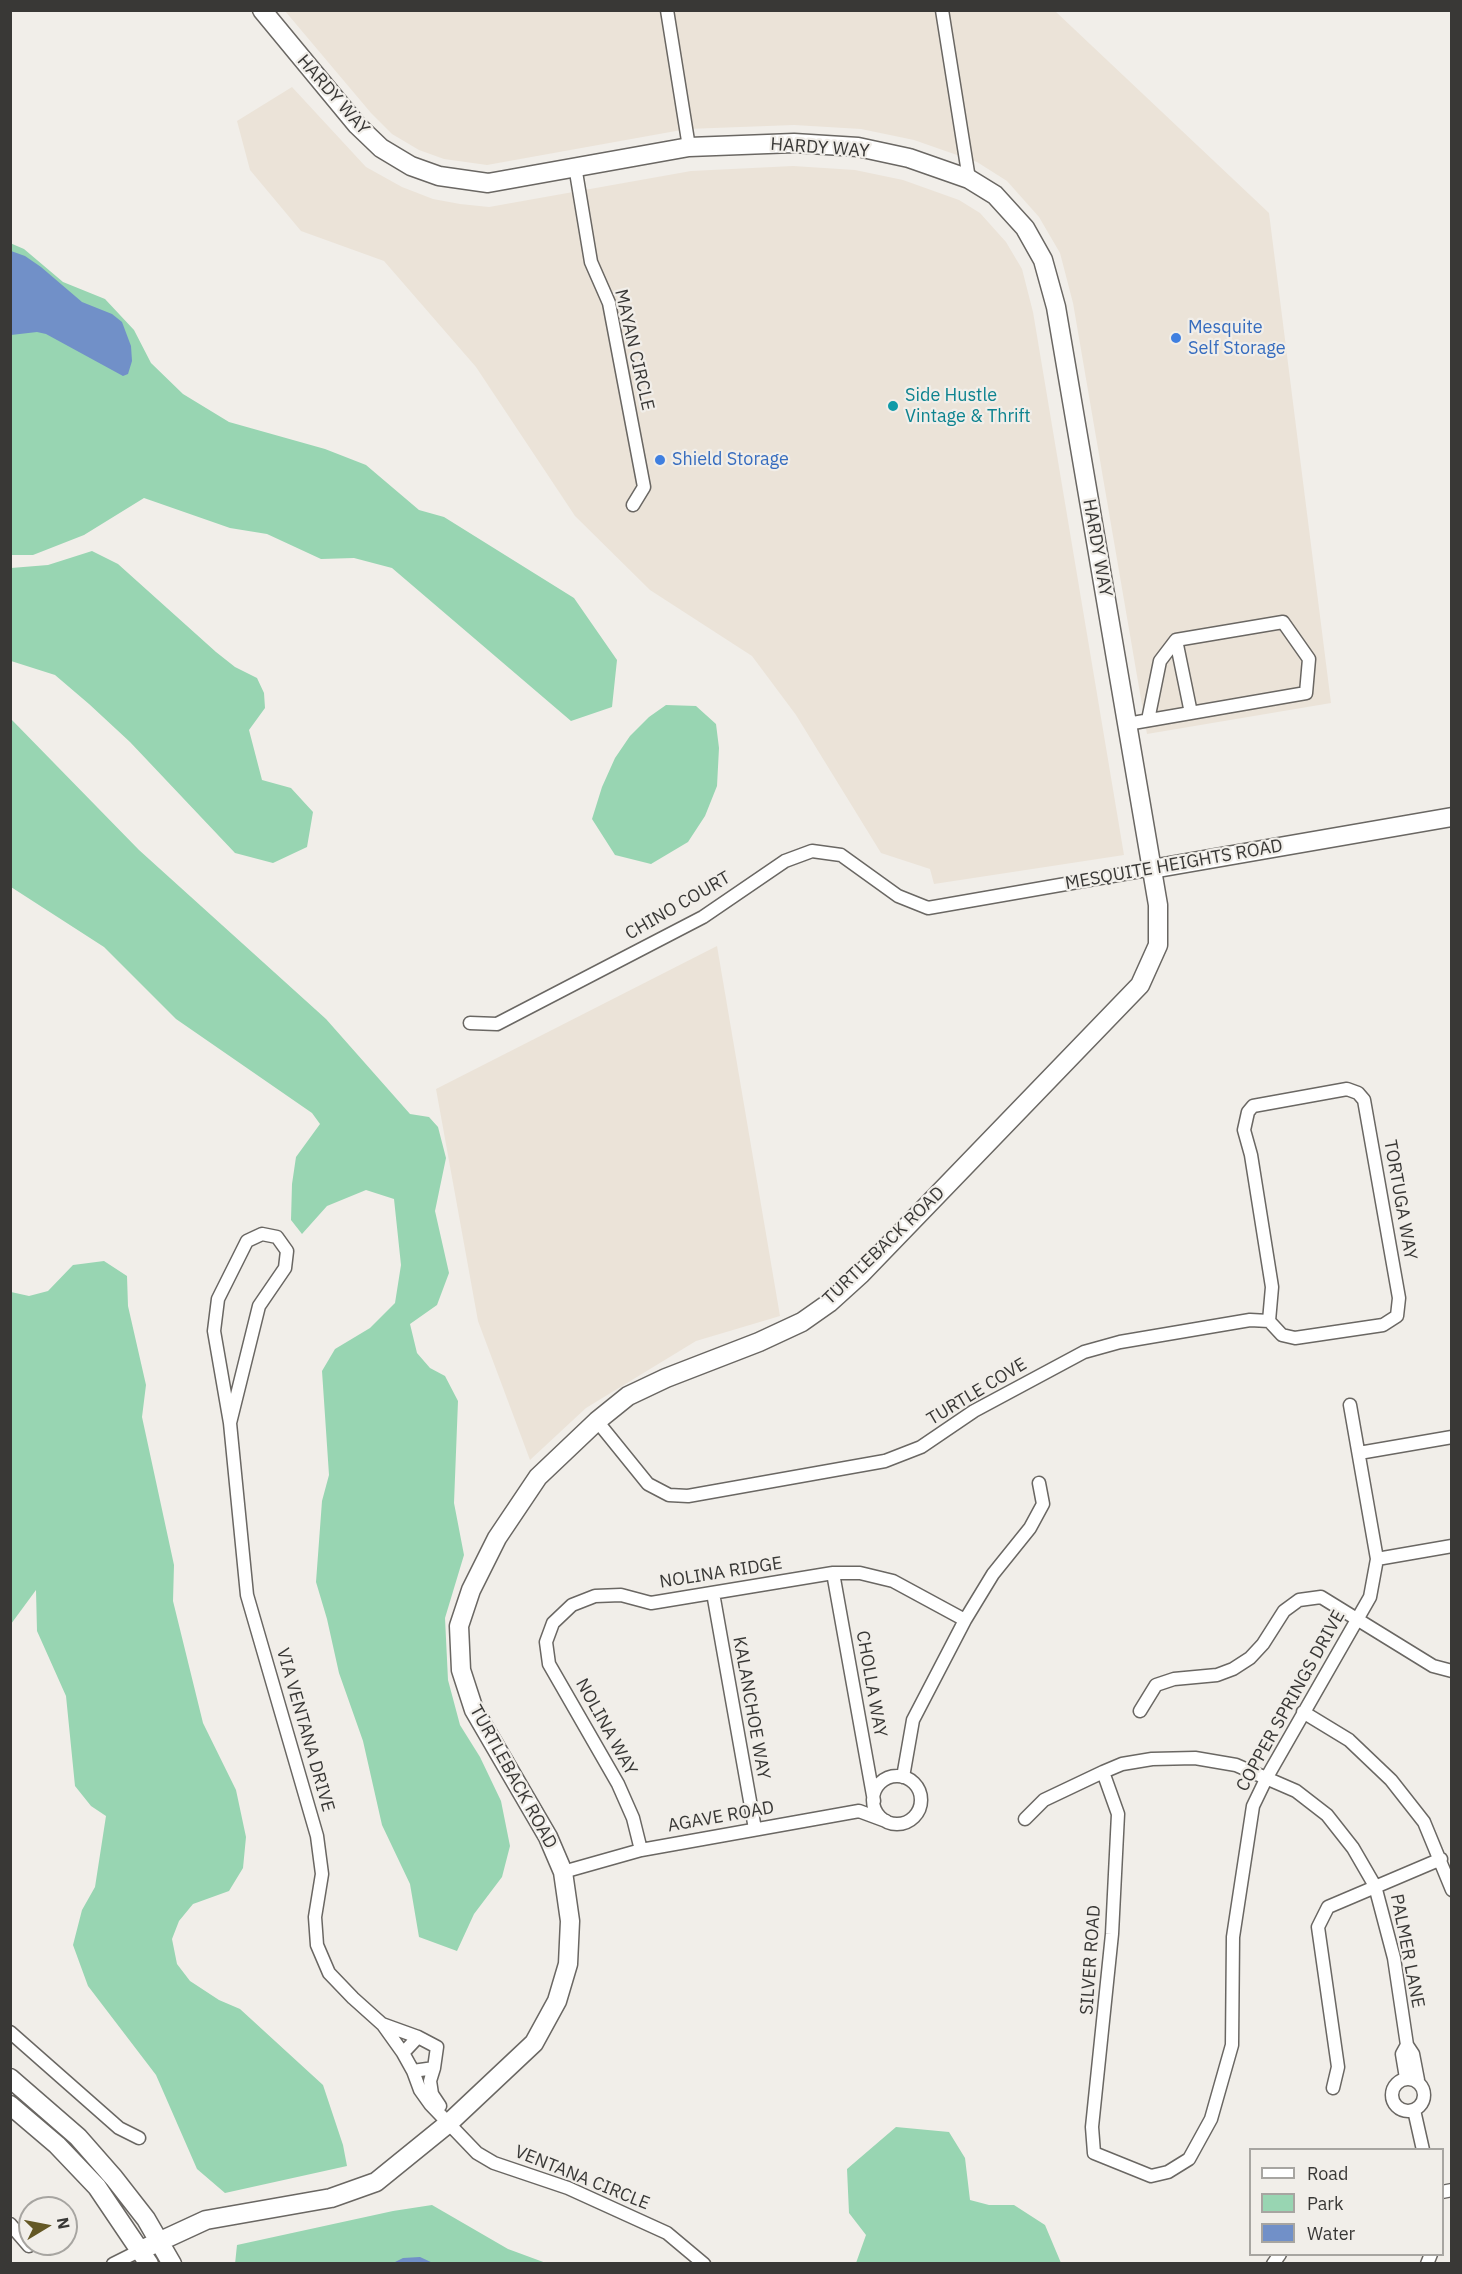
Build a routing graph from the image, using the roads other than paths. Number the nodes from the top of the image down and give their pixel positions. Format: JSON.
{"nodes":[{"id":1,"x":262,"y":10,"type":"edge"},
{"id":2,"x":667,"y":10,"type":"edge"},
{"id":3,"x":942,"y":10,"type":"edge"},
{"id":4,"x":689,"y":147,"type":"junction"},
{"id":5,"x":575,"y":166,"type":"junction"},
{"id":6,"x":969,"y":179,"type":"junction"},
{"id":7,"x":633,"y":505,"type":"dead end"},
{"id":8,"x":1176,"y":640,"type":"junction"},
{"id":9,"x":1191,"y":713,"type":"junction"},
{"id":10,"x":1148,"y":720,"type":"junction"},
{"id":11,"x":1127,"y":724,"type":"junction"},
{"id":12,"x":1452,"y":817,"type":"edge"},
{"id":13,"x":1152,"y":869,"type":"junction"},
{"id":14,"x":898,"y":896,"type":"joint"},
{"id":15,"x":470,"y":1023,"type":"dead end"},
{"id":16,"x":1269,"y":1321,"type":"junction"},
{"id":17,"x":1350,"y":1406,"type":"dead end"},
{"id":18,"x":597,"y":1421,"type":"junction"},
{"id":19,"x":231,"y":1423,"type":"junction"},
{"id":20,"x":1452,"y":1437,"type":"edge"},
{"id":21,"x":1359,"y":1453,"type":"junction"},
{"id":22,"x":1039,"y":1484,"type":"dead end"},
{"id":23,"x":1452,"y":1546,"type":"edge"},
{"id":24,"x":1377,"y":1558,"type":"junction"},
{"id":25,"x":833,"y":1573,"type":"junction"},
{"id":26,"x":713,"y":1593,"type":"junction"},
{"id":27,"x":965,"y":1620,"type":"junction"},
{"id":28,"x":1356,"y":1620,"type":"junction"},
{"id":29,"x":553,"y":1623,"type":"joint"},
{"id":30,"x":1452,"y":1671,"type":"edge"},
{"id":31,"x":1140,"y":1711,"type":"dead end"},
{"id":32,"x":1303,"y":1712,"type":"junction"},
{"id":33,"x":1103,"y":1772,"type":"junction"},
{"id":34,"x":903,"y":1777,"type":"junction"},
{"id":35,"x":1267,"y":1777,"type":"junction"},
{"id":36,"x":874,"y":1801,"type":"junction"},
{"id":37,"x":1025,"y":1819,"type":"dead end"},
{"id":38,"x":886,"y":1821,"type":"junction"},
{"id":39,"x":754,"y":1829,"type":"junction"},
{"id":40,"x":640,"y":1850,"type":"junction"},
{"id":41,"x":1441,"y":1859,"type":"junction"},
{"id":42,"x":563,"y":1872,"type":"junction"},
{"id":43,"x":1376,"y":1886,"type":"junction"},
{"id":44,"x":1452,"y":1890,"type":"edge"},
{"id":45,"x":382,"y":2024,"type":"junction"},
{"id":46,"x":10,"y":2032,"type":"edge"},
{"id":47,"x":418,"y":2037,"type":"junction"},
{"id":48,"x":403,"y":2053,"type":"junction"},
{"id":49,"x":434,"y":2068,"type":"junction"},
{"id":50,"x":413,"y":2071,"type":"junction"},
{"id":51,"x":10,"y":2078,"type":"edge"},
{"id":52,"x":1412,"y":2079,"type":"junction"},
{"id":53,"x":1333,"y":2088,"type":"dead end"},
{"id":54,"x":10,"y":2106,"type":"edge"},
{"id":55,"x":1414,"y":2110,"type":"junction"},
{"id":56,"x":450,"y":2122,"type":"junction"},
{"id":57,"x":139,"y":2138,"type":"dead end"},
{"id":58,"x":1423,"y":2148,"type":"edge"},
{"id":59,"x":1094,"y":2153,"type":"joint"},
{"id":60,"x":158,"y":2241,"type":"junction"},
{"id":61,"x":145,"y":2257,"type":"edge"},
{"id":62,"x":113,"y":2264,"type":"edge"},
{"id":63,"x":172,"y":2264,"type":"edge"},
{"id":64,"x":704,"y":2264,"type":"edge"}],
"edges":[{"from":1,"to":5,"type":"main road","name":"HARDY WAY"},
{"from":2,"to":4,"type":"street"},
{"from":3,"to":6,"type":"street"},
{"from":4,"to":5,"type":"main road","name":"HARDY WAY"},
{"from":4,"to":6,"type":"main road","name":"HARDY WAY"},
{"from":5,"to":7,"type":"street","name":"MAYAN CIRCLE"},
{"from":6,"to":11,"type":"main road","name":"HARDY WAY"},
{"from":8,"to":9,"type":"street"},
{"from":8,"to":9,"type":"street"},
{"from":8,"to":10,"type":"street"},
{"from":9,"to":10,"type":"street"},
{"from":10,"to":11,"type":"street"},
{"from":11,"to":13,"type":"main road","name":"HARDY WAY"},
{"from":12,"to":13,"type":"main road","name":"MESQUITE HEIGHTS ROAD"},
{"from":13,"to":14,"type":"street","name":"MESQUITE HEIGHTS ROAD"},
{"from":13,"to":18,"type":"main road","name":"TURTLEBACK ROAD"},
{"from":14,"to":15,"type":"street","name":"CHINO COURT"},
{"from":16,"to":16,"type":"street","name":"TORTUGA WAY"},
{"from":16,"to":18,"type":"street","name":"TURTLE COVE"},
{"from":17,"to":21,"type":"street","name":"COPPER SPRINGS DRIVE"},
{"from":18,"to":42,"type":"main road","name":"TURTLEBACK ROAD"},
{"from":19,"to":19,"type":"street","name":"VIA VENTANA DRIVE"},
{"from":19,"to":45,"type":"street","name":"VIA VENTANA DRIVE"},
{"from":20,"to":21,"type":"street"},
{"from":21,"to":24,"type":"street","name":"COPPER SPRINGS DRIVE"},
{"from":22,"to":27,"type":"street"},
{"from":23,"to":24,"type":"street"},
{"from":24,"to":28,"type":"street","name":"COPPER SPRINGS DRIVE"},
{"from":25,"to":26,"type":"street","name":"NOLINA RIDGE"},
{"from":25,"to":27,"type":"street","name":"NOLINA RIDGE"},
{"from":25,"to":36,"type":"street","name":"CHOLLA WAY"},
{"from":26,"to":29,"type":"street","name":"NOLINA RIDGE"},
{"from":26,"to":39,"type":"street","name":"KALANCHOE WAY"},
{"from":27,"to":34,"type":"street"},
{"from":28,"to":30,"type":"street"},
{"from":28,"to":31,"type":"street"},
{"from":28,"to":32,"type":"street","name":"COPPER SPRINGS DRIVE"},
{"from":29,"to":40,"type":"street","name":"NOLINA WAY"},
{"from":32,"to":35,"type":"street","name":"COPPER SPRINGS DRIVE"},
{"from":32,"to":41,"type":"street"},
{"from":33,"to":35,"type":"street","name":"PALMER LANE"},
{"from":33,"to":37,"type":"street","name":"PALMER LANE"},
{"from":33,"to":59,"type":"street","name":"SILVER ROAD"},
{"from":34,"to":36,"type":"street"},
{"from":34,"to":38,"type":"street"},
{"from":35,"to":43,"type":"street","name":"PALMER LANE"},
{"from":35,"to":59,"type":"street","name":"COPPER SPRINGS DRIVE"},
{"from":36,"to":38,"type":"street"},
{"from":38,"to":39,"type":"street","name":"AGAVE ROAD"},
{"from":39,"to":40,"type":"street","name":"AGAVE ROAD"},
{"from":40,"to":42,"type":"street","name":"AGAVE ROAD"},
{"from":41,"to":43,"type":"street"},
{"from":41,"to":44,"type":"street"},
{"from":42,"to":56,"type":"main road","name":"TURTLEBACK ROAD"},
{"from":43,"to":52,"type":"street","name":"PALMER LANE"},
{"from":43,"to":53,"type":"street"},
{"from":45,"to":47,"type":"street","name":"VIA VENTANA DRIVE"},
{"from":45,"to":48,"type":"street","name":"VIA VENTANA DRIVE"},
{"from":46,"to":57,"type":"street"},
{"from":47,"to":48,"type":"street"},
{"from":47,"to":49,"type":"street"},
{"from":48,"to":50,"type":"street"},
{"from":49,"to":50,"type":"street"},
{"from":49,"to":56,"type":"street"},
{"from":50,"to":56,"type":"street"},
{"from":51,"to":60,"type":"main road"},
{"from":52,"to":55,"type":"street","name":"PALMER LANE"},
{"from":52,"to":55,"type":"street"},
{"from":54,"to":61,"type":"main road"},
{"from":55,"to":58,"type":"street","name":"PALMER LANE"},
{"from":56,"to":60,"type":"main road","name":"TURTLEBACK ROAD"},
{"from":56,"to":64,"type":"street","name":"VENTANA CIRCLE"},
{"from":60,"to":61,"type":"main road","name":"TURTLEBACK ROAD"},
{"from":60,"to":63,"type":"main road"},
{"from":61,"to":62,"type":"street","name":"TURTLEBACK ROAD"}]}
